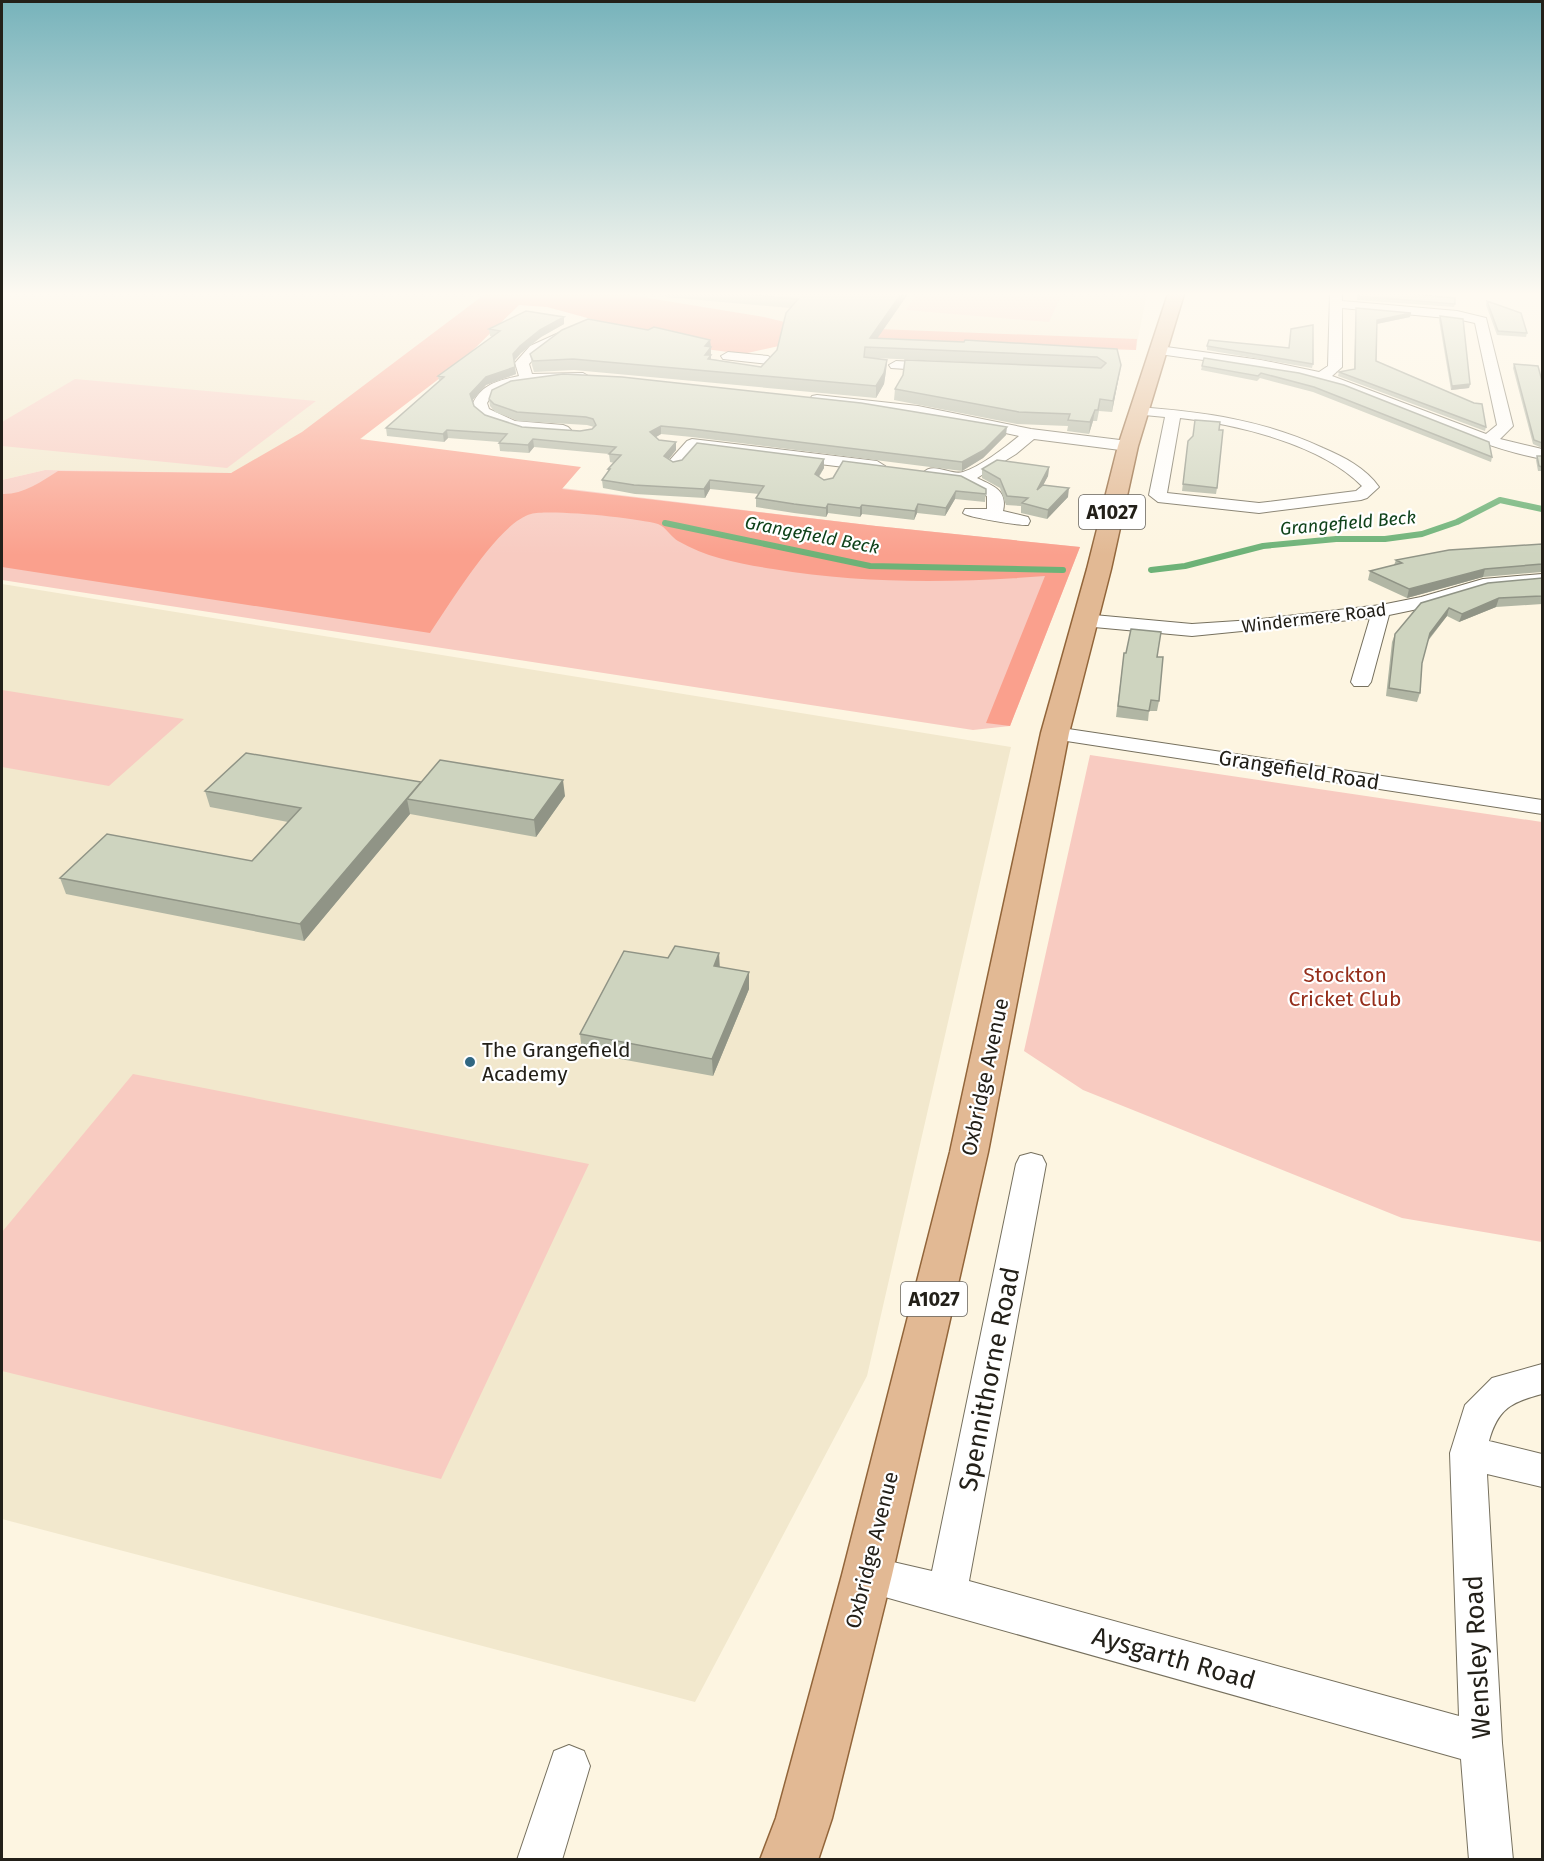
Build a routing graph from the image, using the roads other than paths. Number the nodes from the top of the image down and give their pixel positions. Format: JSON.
{"nodes":[{"id":1,"x":519,"y":381,"type":"edge"},
{"id":2,"x":891,"y":381,"type":"edge"},
{"id":3,"x":1148,"y":381,"type":"edge"},
{"id":4,"x":1330,"y":381,"type":"edge"},
{"id":5,"x":1495,"y":381,"type":"edge"},
{"id":6,"x":887,"y":394,"type":"junction"},
{"id":7,"x":801,"y":397,"type":"edge"},
{"id":8,"x":1138,"y":411,"type":"junction"},
{"id":9,"x":1173,"y":414,"type":"junction"},
{"id":10,"x":578,"y":431,"type":"edge"},
{"id":11,"x":1031,"y":434,"type":"junction"},
{"id":12,"x":1487,"y":440,"type":"junction"},
{"id":13,"x":672,"y":442,"type":"edge"},
{"id":14,"x":692,"y":444,"type":"junction"},
{"id":15,"x":1128,"y":446,"type":"junction"},
{"id":16,"x":1542,"y":454,"type":"edge"},
{"id":17,"x":838,"y":462,"type":"junction"},
{"id":18,"x":675,"y":464,"type":"edge"},
{"id":19,"x":892,"y":468,"type":"edge"},
{"id":20,"x":914,"y":471,"type":"edge"},
{"id":21,"x":965,"y":478,"type":"junction"},
{"id":22,"x":826,"y":481,"type":"edge"},
{"id":23,"x":971,"y":513,"type":"dead end"},
{"id":24,"x":994,"y":514,"type":"junction"},
{"id":25,"x":1022,"y":521,"type":"dead end"},
{"id":26,"x":1542,"y":579,"type":"edge"},
{"id":27,"x":1381,"y":611,"type":"junction"},
{"id":28,"x":1083,"y":620,"type":"junction"},
{"id":29,"x":1361,"y":682,"type":"dead end"},
{"id":30,"x":1055,"y":733,"type":"junction"},
{"id":31,"x":1542,"y":807,"type":"edge"},
{"id":32,"x":1031,"y":1164,"type":"dead end"},
{"id":33,"x":1542,"y":1379,"type":"edge"},
{"id":34,"x":1468,"y":1453,"type":"junction"},
{"id":35,"x":1542,"y":1470,"type":"edge"},
{"id":36,"x":867,"y":1575,"type":"junction"},
{"id":37,"x":947,"y":1594,"type":"junction"},
{"id":38,"x":1481,"y":1743,"type":"junction"},
{"id":39,"x":569,"y":1766,"type":"dead end"},
{"id":40,"x":539,"y":1860,"type":"edge"},
{"id":41,"x":789,"y":1860,"type":"edge"},
{"id":42,"x":1491,"y":1860,"type":"edge"}],
"edges":[{"from":1,"to":10,"type":"street"},
{"from":2,"to":6,"type":"street"},
{"from":3,"to":8,"type":"main road","name":"Oxbridge Avenue","number":"A1027"},
{"from":4,"to":12,"type":"street"},
{"from":5,"to":12,"type":"street"},
{"from":6,"to":7,"type":"street"},
{"from":6,"to":11,"type":"street"},
{"from":8,"to":9,"type":"street"},
{"from":8,"to":15,"type":"main road","name":"Oxbridge Avenue","number":"A1027"},
{"from":9,"to":9,"type":"street"},
{"from":11,"to":15,"type":"street"},
{"from":11,"to":21,"type":"street"},
{"from":12,"to":16,"type":"street"},
{"from":13,"to":14,"type":"street"},
{"from":14,"to":17,"type":"street"},
{"from":14,"to":18,"type":"street"},
{"from":15,"to":28,"type":"main road","name":"Oxbridge Avenue","number":"A1027"},
{"from":17,"to":19,"type":"street"},
{"from":17,"to":22,"type":"street"},
{"from":20,"to":21,"type":"street"},
{"from":21,"to":24,"type":"street"},
{"from":23,"to":24,"type":"street"},
{"from":24,"to":25,"type":"street"},
{"from":26,"to":27,"type":"street","name":"Windermere Road"},
{"from":27,"to":28,"type":"street","name":"Windermere Road"},
{"from":27,"to":29,"type":"street"},
{"from":28,"to":30,"type":"main road","name":"Oxbridge Avenue","number":"A1027"},
{"from":30,"to":31,"type":"street","name":"Grangefield Road"},
{"from":30,"to":36,"type":"main road","name":"Oxbridge Avenue","number":"A1027"},
{"from":32,"to":37,"type":"street","name":"Spennithorne Road"},
{"from":33,"to":34,"type":"street"},
{"from":34,"to":35,"type":"street"},
{"from":34,"to":38,"type":"street","name":"Wensley Road"},
{"from":36,"to":37,"type":"street","name":"Aysgarth Road"},
{"from":36,"to":41,"type":"main road","name":"Oxbridge Avenue","number":"A1027"},
{"from":37,"to":38,"type":"street","name":"Aysgarth Road"},
{"from":38,"to":42,"type":"street","name":"Wensley Road"},
{"from":39,"to":40,"type":"street"}]}
